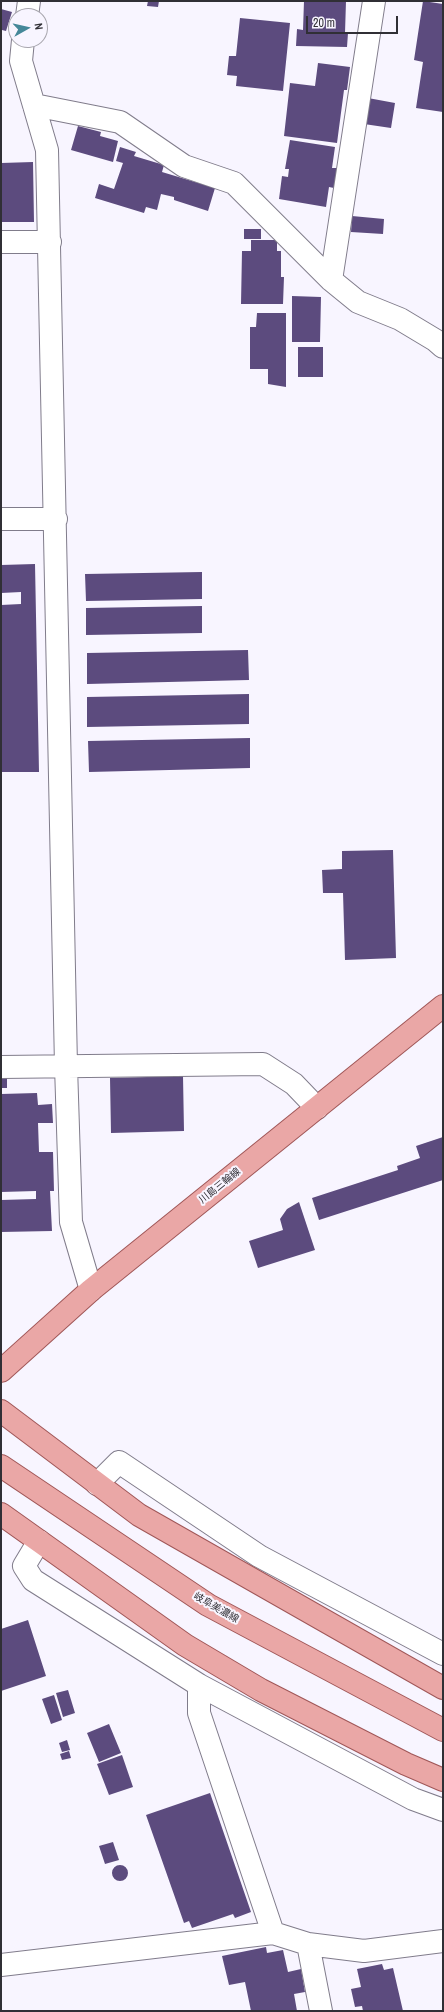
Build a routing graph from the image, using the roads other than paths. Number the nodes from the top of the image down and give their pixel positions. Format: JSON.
{"nodes":[{"id":1,"x":374,"y":1,"type":"edge"},
{"id":2,"x":22,"y":48,"type":"edge"},
{"id":3,"x":34,"y":105,"type":"junction"},
{"id":4,"x":1,"y":242,"type":"edge"},
{"id":5,"x":50,"y":242,"type":"junction"},
{"id":6,"x":331,"y":280,"type":"junction"},
{"id":7,"x":443,"y":347,"type":"edge"},
{"id":8,"x":56,"y":519,"type":"junction"},
{"id":9,"x":1,"y":520,"type":"edge"},
{"id":10,"x":443,"y":1006,"type":"edge"},
{"id":11,"x":66,"y":1066,"type":"junction"},
{"id":12,"x":1,"y":1067,"type":"edge"},
{"id":13,"x":317,"y":1108,"type":"junction"},
{"id":14,"x":91,"y":1290,"type":"junction"},
{"id":15,"x":1,"y":1371,"type":"edge"},
{"id":16,"x":1,"y":1411,"type":"edge"},
{"id":17,"x":1,"y":1466,"type":"edge"},
{"id":18,"x":97,"y":1484,"type":"junction"},
{"id":19,"x":1,"y":1514,"type":"edge"},
{"id":20,"x":39,"y":1541,"type":"junction"},
{"id":21,"x":443,"y":1654,"type":"edge"},
{"id":22,"x":199,"y":1685,"type":"junction"},
{"id":23,"x":443,"y":1688,"type":"edge"},
{"id":24,"x":443,"y":1730,"type":"edge"},
{"id":25,"x":443,"y":1780,"type":"edge"},
{"id":26,"x":443,"y":1810,"type":"edge"},
{"id":27,"x":273,"y":1933,"type":"junction"},
{"id":28,"x":443,"y":1941,"type":"edge"},
{"id":29,"x":308,"y":1944,"type":"junction"},
{"id":30,"x":1,"y":1965,"type":"edge"},
{"id":31,"x":321,"y":2011,"type":"edge"}],
"edges":[{"from":1,"to":6,"type":"street"},
{"from":2,"to":3,"type":"street"},
{"from":3,"to":5,"type":"street"},
{"from":3,"to":6,"type":"street"},
{"from":4,"to":5,"type":"street"},
{"from":5,"to":8,"type":"street"},
{"from":6,"to":7,"type":"street"},
{"from":8,"to":9,"type":"street"},
{"from":8,"to":11,"type":"street"},
{"from":10,"to":13,"type":"main road","name":"川島三輪線"},
{"from":11,"to":12,"type":"street"},
{"from":11,"to":13,"type":"street"},
{"from":11,"to":14,"type":"street"},
{"from":13,"to":14,"type":"main road","name":"川島三輪線"},
{"from":14,"to":15,"type":"main road","name":"川島三輪線"},
{"from":16,"to":18,"type":"main road"},
{"from":17,"to":24,"type":"main road","name":"岐阜美濃線"},
{"from":18,"to":21,"type":"street"},
{"from":18,"to":23,"type":"main road"},
{"from":19,"to":20,"type":"main road"},
{"from":20,"to":22,"type":"street"},
{"from":20,"to":25,"type":"main road"},
{"from":22,"to":26,"type":"street"},
{"from":22,"to":27,"type":"street"},
{"from":27,"to":29,"type":"street"},
{"from":27,"to":30,"type":"street"},
{"from":28,"to":29,"type":"street"},
{"from":29,"to":31,"type":"street"}]}
